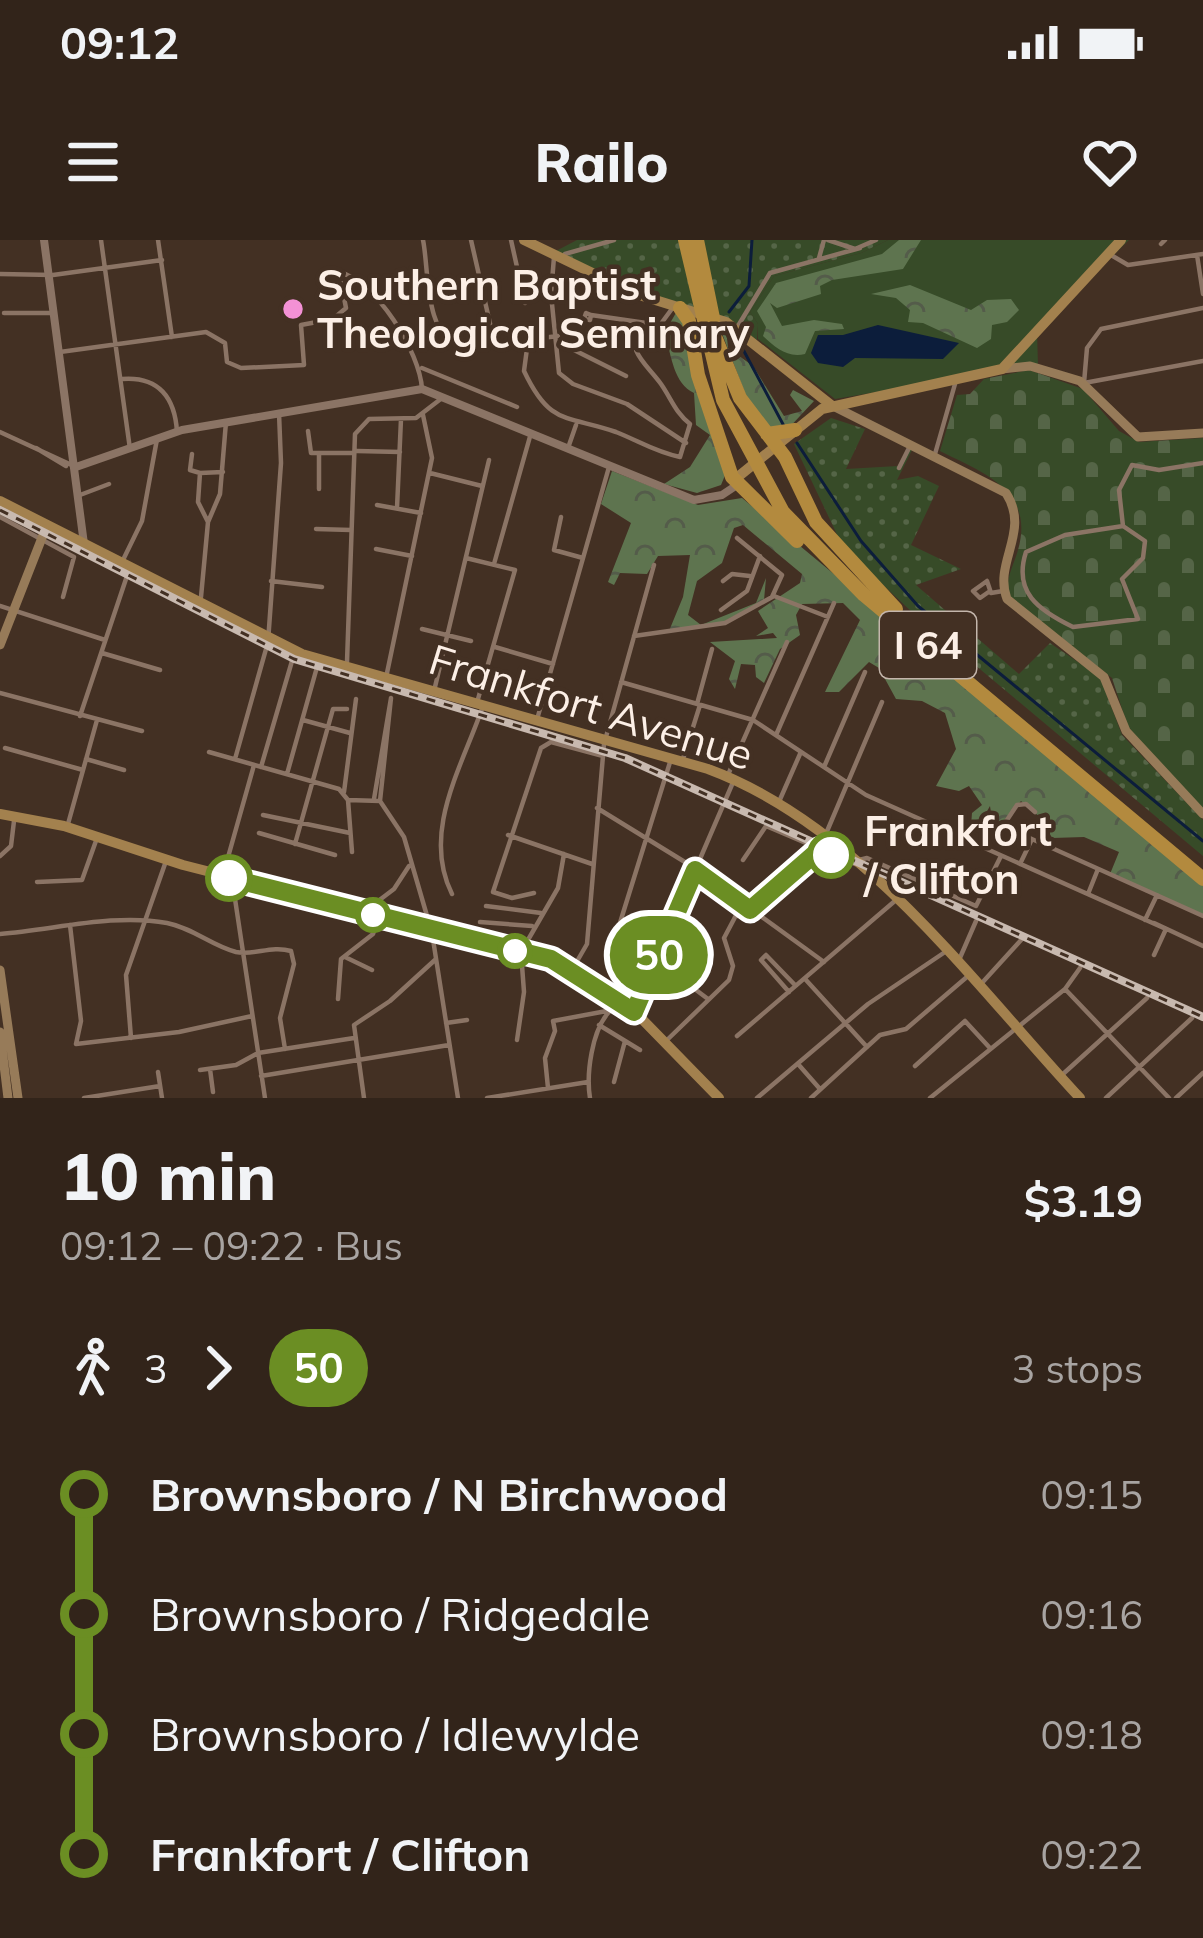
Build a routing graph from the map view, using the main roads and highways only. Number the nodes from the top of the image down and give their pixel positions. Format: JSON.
{"nodes":[{"id":1,"x":524,"y":240,"type":"edge"},
{"id":2,"x":685,"y":240,"type":"edge"},
{"id":3,"x":697,"y":240,"type":"edge"},
{"id":4,"x":1121,"y":240,"type":"edge"},
{"id":5,"x":674,"y":311,"type":"junction"},
{"id":6,"x":704,"y":311,"type":"junction"},
{"id":7,"x":716,"y":339,"type":"junction"},
{"id":8,"x":1002,"y":369,"type":"junction"},
{"id":9,"x":831,"y":406,"type":"junction"},
{"id":10,"x":795,"y":430,"type":"joint"},
{"id":11,"x":1203,"y":433,"type":"edge"},
{"id":12,"x":778,"y":446,"type":"junction"},
{"id":13,"x":722,"y":448,"type":"junction"},
{"id":14,"x":758,"y":464,"type":"junction"},
{"id":15,"x":735,"y":482,"type":"junction"},
{"id":16,"x":722,"y":494,"type":"road end"},
{"id":17,"x":748,"y":497,"type":"junction"},
{"id":18,"x":1,"y":508,"type":"edge"},
{"id":19,"x":44,"y":531,"type":"junction"},
{"id":20,"x":864,"y":595,"type":"junction"},
{"id":21,"x":896,"y":609,"type":"junction"},
{"id":22,"x":0,"y":645,"type":"edge"},
{"id":23,"x":0,"y":814,"type":"edge"},
{"id":24,"x":1203,"y":814,"type":"edge"},
{"id":25,"x":1203,"y":867,"type":"edge"},
{"id":26,"x":1203,"y":879,"type":"edge"},
{"id":27,"x":0,"y":970,"type":"edge"},
{"id":28,"x":0,"y":1032,"type":"edge"},
{"id":29,"x":8,"y":1098,"type":"edge"},
{"id":30,"x":18,"y":1098,"type":"edge"},
{"id":31,"x":718,"y":1098,"type":"edge"},
{"id":32,"x":1080,"y":1098,"type":"edge"}],
"edges":[{"from":1,"to":5,"type":"main road"},
{"from":2,"to":6,"type":"highway","number":"I 64"},
{"from":3,"to":6,"type":"highway","number":"I 64"},
{"from":4,"to":8,"type":"main road"},
{"from":5,"to":9,"type":"main road"},
{"from":5,"to":13,"type":"highway"},
{"from":6,"to":7,"type":"highway","number":"I 64"},
{"from":6,"to":13,"type":"highway"},
{"from":6,"to":14,"type":"highway","number":"I 64"},
{"from":7,"to":12,"type":"highway"},
{"from":7,"to":14,"type":"highway","number":"I 64"},
{"from":8,"to":9,"type":"main road"},
{"from":8,"to":11,"type":"main road"},
{"from":9,"to":10,"type":"main road"},
{"from":9,"to":12,"type":"main road"},
{"from":9,"to":24,"type":"main road"},
{"from":10,"to":12,"type":"highway"},
{"from":12,"to":15,"type":"main road"},
{"from":12,"to":21,"type":"highway"},
{"from":13,"to":15,"type":"highway"},
{"from":14,"to":20,"type":"highway","number":"I 64"},
{"from":14,"to":21,"type":"highway","number":"I 64"},
{"from":15,"to":17,"type":"highway"},
{"from":16,"to":17,"type":"highway"},
{"from":17,"to":20,"type":"highway"},
{"from":18,"to":19,"type":"main road","name":"Frankfort Avenue"},
{"from":19,"to":22,"type":"main road"},
{"from":19,"to":32,"type":"main road","name":"Frankfort Avenue"},
{"from":20,"to":26,"type":"highway","number":"I 64"},
{"from":21,"to":25,"type":"highway","number":"I 64"},
{"from":23,"to":31,"type":"main road"},
{"from":27,"to":30,"type":"main road"},
{"from":28,"to":29,"type":"main road"}]}
